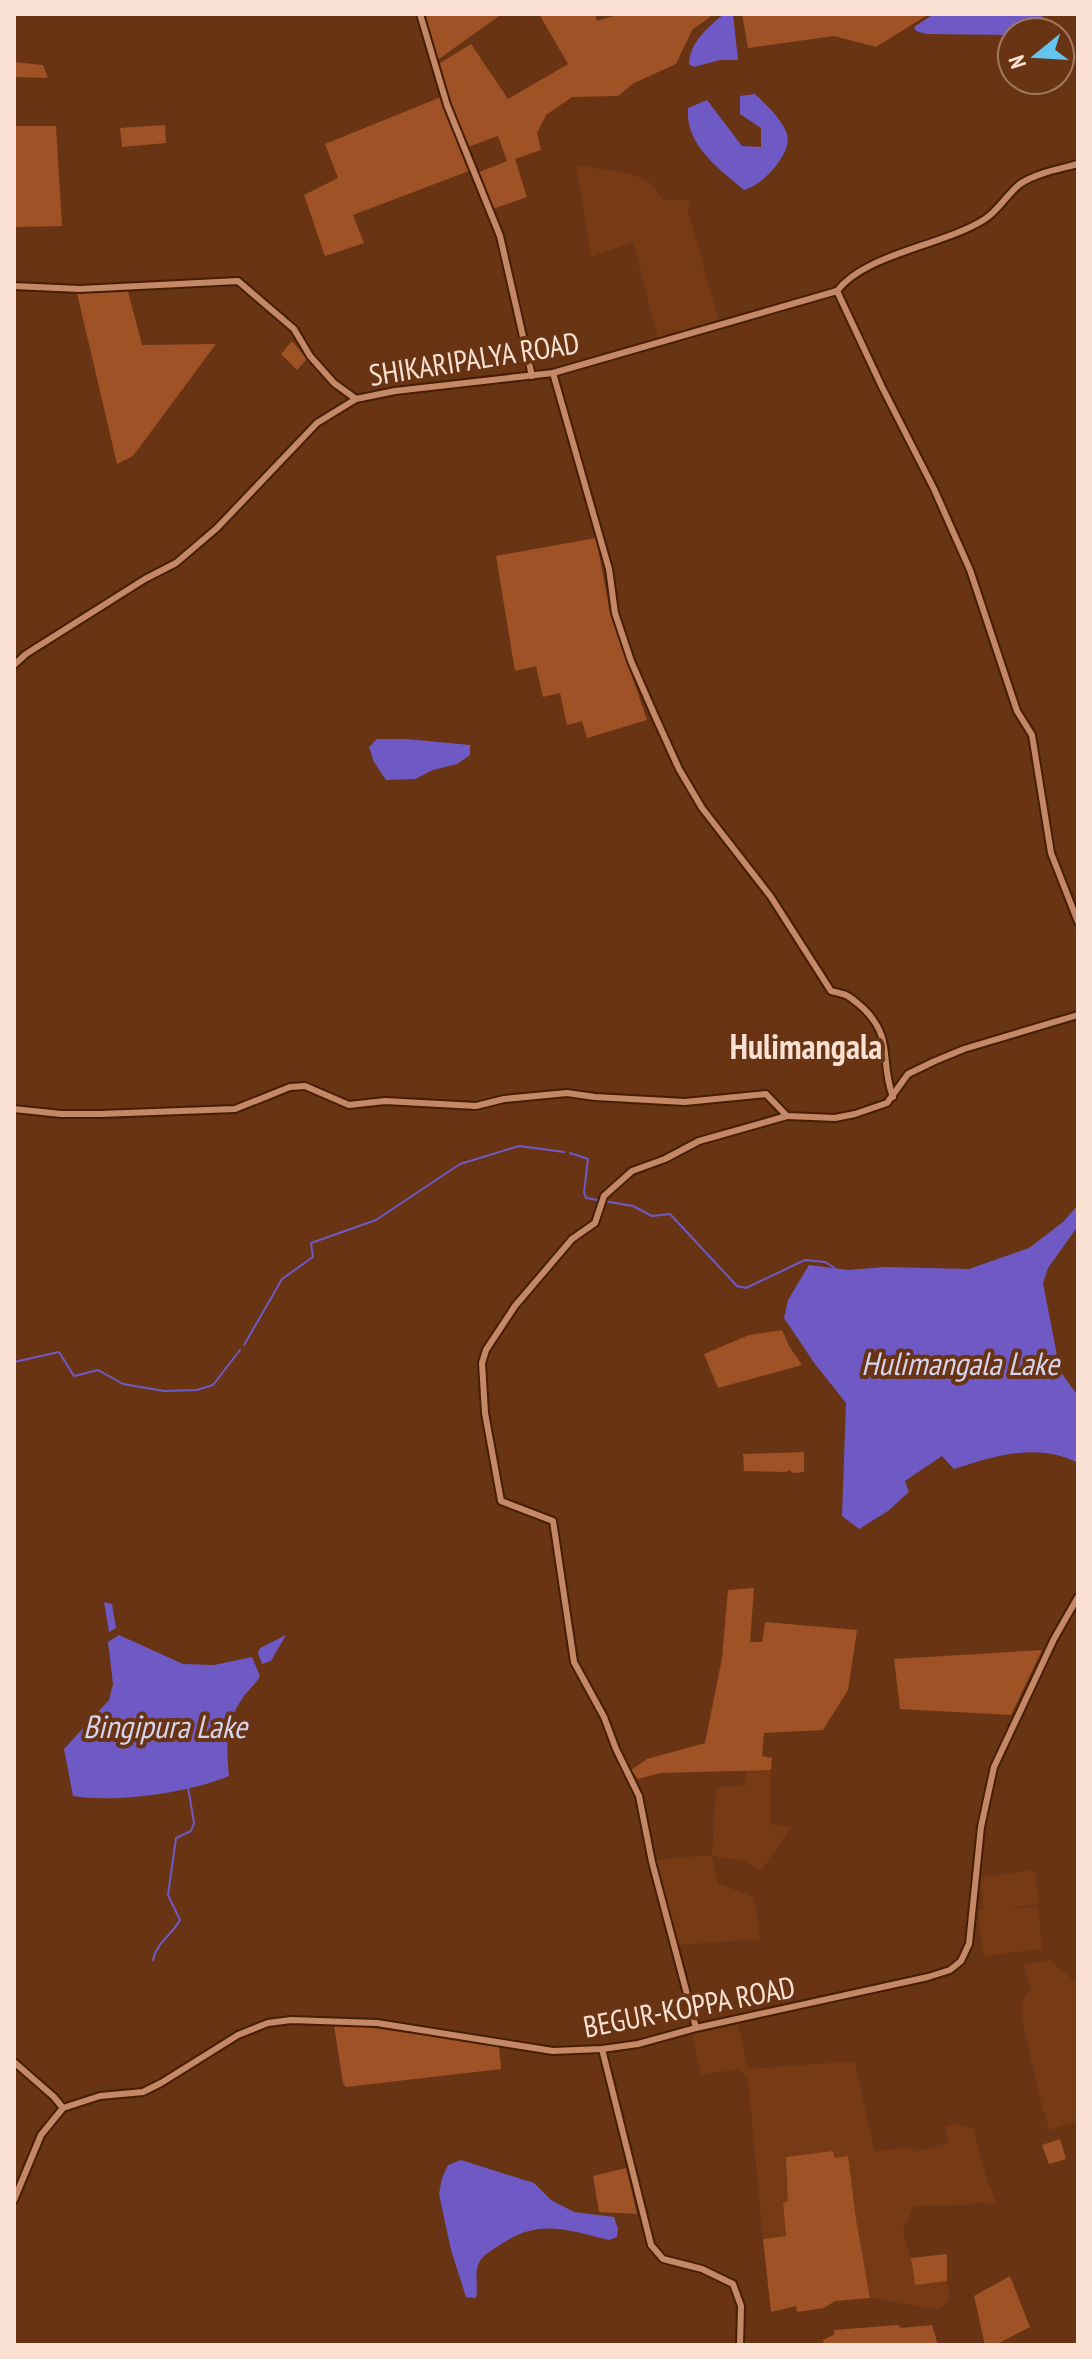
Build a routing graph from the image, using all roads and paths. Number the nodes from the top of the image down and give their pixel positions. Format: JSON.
{"nodes":[{"id":1,"x":420,"y":14,"type":"edge"},
{"id":2,"x":1078,"y":164,"type":"edge"},
{"id":3,"x":14,"y":286,"type":"edge"},
{"id":4,"x":837,"y":291,"type":"junction"},
{"id":5,"x":553,"y":373,"type":"junction"},
{"id":6,"x":532,"y":376,"type":"junction"},
{"id":7,"x":356,"y":399,"type":"junction"},
{"id":8,"x":14,"y":665,"type":"edge"},
{"id":9,"x":1078,"y":922,"type":"edge"},
{"id":10,"x":1078,"y":1015,"type":"edge"},
{"id":11,"x":893,"y":1097,"type":"junction"},
{"id":12,"x":14,"y":1109,"type":"edge"},
{"id":13,"x":787,"y":1116,"type":"junction"},
{"id":14,"x":1078,"y":1597,"type":"edge"},
{"id":15,"x":696,"y":2028,"type":"junction"},
{"id":16,"x":602,"y":2049,"type":"junction"},
{"id":17,"x":14,"y":2062,"type":"edge"},
{"id":18,"x":63,"y":2108,"type":"junction"},
{"id":19,"x":14,"y":2200,"type":"edge"},
{"id":20,"x":740,"y":2345,"type":"edge"}],
"edges":[{"from":1,"to":6,"type":"street"},
{"from":2,"to":4,"type":"street"},
{"from":3,"to":7,"type":"street","name":"SHIKARIPALYA ROAD"},
{"from":4,"to":5,"type":"street","name":"SHIKARIPALYA ROAD"},
{"from":4,"to":9,"type":"street"},
{"from":5,"to":6,"type":"street","name":"SHIKARIPALYA ROAD"},
{"from":5,"to":11,"type":"street"},
{"from":6,"to":7,"type":"street","name":"SHIKARIPALYA ROAD"},
{"from":7,"to":8,"type":"street"},
{"from":10,"to":11,"type":"street"},
{"from":11,"to":13,"type":"street"},
{"from":12,"to":13,"type":"street"},
{"from":13,"to":15,"type":"street"},
{"from":14,"to":15,"type":"street","name":"BEGUR-KOPPA ROAD"},
{"from":15,"to":16,"type":"street","name":"BEGUR-KOPPA ROAD"},
{"from":16,"to":18,"type":"street","name":"BEGUR-KOPPA ROAD"},
{"from":16,"to":20,"type":"street"},
{"from":17,"to":18,"type":"street"},
{"from":18,"to":19,"type":"street"}]}
